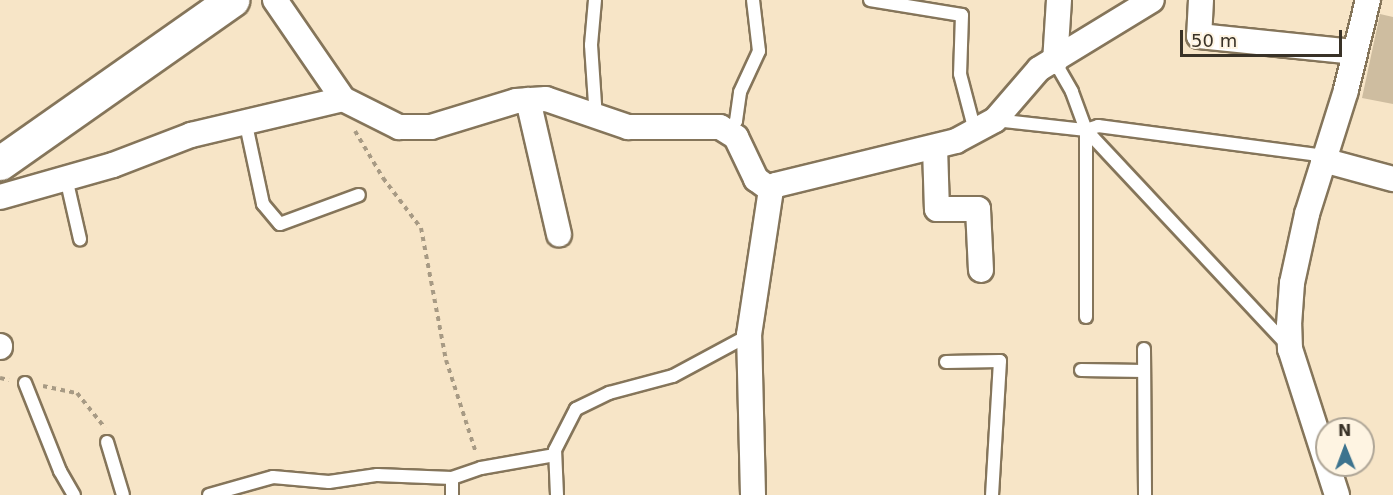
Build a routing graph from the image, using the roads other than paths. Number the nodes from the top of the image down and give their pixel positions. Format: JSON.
{"nodes":[{"id":1,"x":232,"y":0,"type":"edge"},
{"id":2,"x":275,"y":0,"type":"edge"},
{"id":3,"x":595,"y":0,"type":"edge"},
{"id":4,"x":753,"y":0,"type":"edge"},
{"id":5,"x":870,"y":0,"type":"edge"},
{"id":6,"x":1059,"y":0,"type":"edge"},
{"id":7,"x":1152,"y":0,"type":"edge"},
{"id":8,"x":1201,"y":0,"type":"edge"},
{"id":9,"x":1368,"y":0,"type":"edge"},
{"id":10,"x":1353,"y":52,"type":"junction"},
{"id":11,"x":1055,"y":62,"type":"junction"},
{"id":12,"x":343,"y":99,"type":"junction"},
{"id":13,"x":528,"y":100,"type":"junction"},
{"id":14,"x":596,"y":119,"type":"junction"},
{"id":15,"x":246,"y":120,"type":"junction"},
{"id":16,"x":985,"y":126,"type":"junction"},
{"id":17,"x":1086,"y":130,"type":"junction"},
{"id":18,"x":729,"y":133,"type":"junction"},
{"id":19,"x":935,"y":147,"type":"junction"},
{"id":20,"x":1323,"y":160,"type":"junction"},
{"id":21,"x":0,"y":163,"type":"edge"},
{"id":22,"x":66,"y":178,"type":"junction"},
{"id":23,"x":1393,"y":179,"type":"edge"},
{"id":24,"x":771,"y":190,"type":"junction"},
{"id":25,"x":358,"y":195,"type":"dead end"},
{"id":26,"x":0,"y":197,"type":"edge"},
{"id":27,"x":559,"y":234,"type":"dead end"},
{"id":28,"x":80,"y":239,"type":"dead end"},
{"id":29,"x":981,"y":270,"type":"dead end"},
{"id":30,"x":1086,"y":317,"type":"dead end"},
{"id":31,"x":749,"y":335,"type":"junction"},
{"id":32,"x":1144,"y":349,"type":"dead end"},
{"id":33,"x":1290,"y":349,"type":"junction"},
{"id":34,"x":946,"y":362,"type":"dead end"},
{"id":35,"x":1081,"y":370,"type":"dead end"},
{"id":36,"x":1144,"y":371,"type":"junction"},
{"id":37,"x":25,"y":383,"type":"road end"},
{"id":38,"x":107,"y":442,"type":"road end"},
{"id":39,"x":555,"y":455,"type":"junction"},
{"id":40,"x":452,"y":478,"type":"junction"},
{"id":41,"x":74,"y":495,"type":"edge"},
{"id":42,"x":123,"y":495,"type":"edge"},
{"id":43,"x":209,"y":495,"type":"edge"},
{"id":44,"x":452,"y":495,"type":"edge"},
{"id":45,"x":557,"y":495,"type":"edge"},
{"id":46,"x":753,"y":495,"type":"edge"},
{"id":47,"x":992,"y":495,"type":"edge"},
{"id":48,"x":1145,"y":495,"type":"edge"},
{"id":49,"x":1337,"y":495,"type":"edge"}],
"edges":[{"from":1,"to":21,"type":"street"},
{"from":2,"to":12,"type":"street"},
{"from":3,"to":14,"type":"lane"},
{"from":4,"to":18,"type":"lane"},
{"from":5,"to":16,"type":"lane"},
{"from":6,"to":11,"type":"street"},
{"from":7,"to":11,"type":"street"},
{"from":8,"to":10,"type":"street"},
{"from":9,"to":10,"type":"street"},
{"from":10,"to":20,"type":"street"},
{"from":11,"to":16,"type":"street"},
{"from":11,"to":17,"type":"lane"},
{"from":12,"to":13,"type":"street"},
{"from":12,"to":15,"type":"street"},
{"from":13,"to":14,"type":"street"},
{"from":13,"to":27,"type":"street"},
{"from":14,"to":18,"type":"street"},
{"from":15,"to":22,"type":"street"},
{"from":15,"to":25,"type":"lane"},
{"from":16,"to":17,"type":"lane"},
{"from":16,"to":19,"type":"street"},
{"from":17,"to":20,"type":"lane"},
{"from":17,"to":30,"type":"lane"},
{"from":17,"to":33,"type":"lane"},
{"from":18,"to":24,"type":"street"},
{"from":19,"to":24,"type":"street"},
{"from":19,"to":29,"type":"street"},
{"from":20,"to":23,"type":"street"},
{"from":20,"to":33,"type":"street"},
{"from":22,"to":26,"type":"street"},
{"from":22,"to":28,"type":"lane"},
{"from":24,"to":31,"type":"street"},
{"from":31,"to":39,"type":"lane"},
{"from":31,"to":46,"type":"street"},
{"from":32,"to":36,"type":"lane"},
{"from":33,"to":49,"type":"street"},
{"from":34,"to":47,"type":"lane"},
{"from":35,"to":36,"type":"lane"},
{"from":36,"to":48,"type":"lane"},
{"from":37,"to":41,"type":"lane"},
{"from":38,"to":42,"type":"lane"},
{"from":39,"to":40,"type":"lane"},
{"from":39,"to":45,"type":"lane"},
{"from":40,"to":43,"type":"lane"},
{"from":40,"to":44,"type":"lane"}]}
